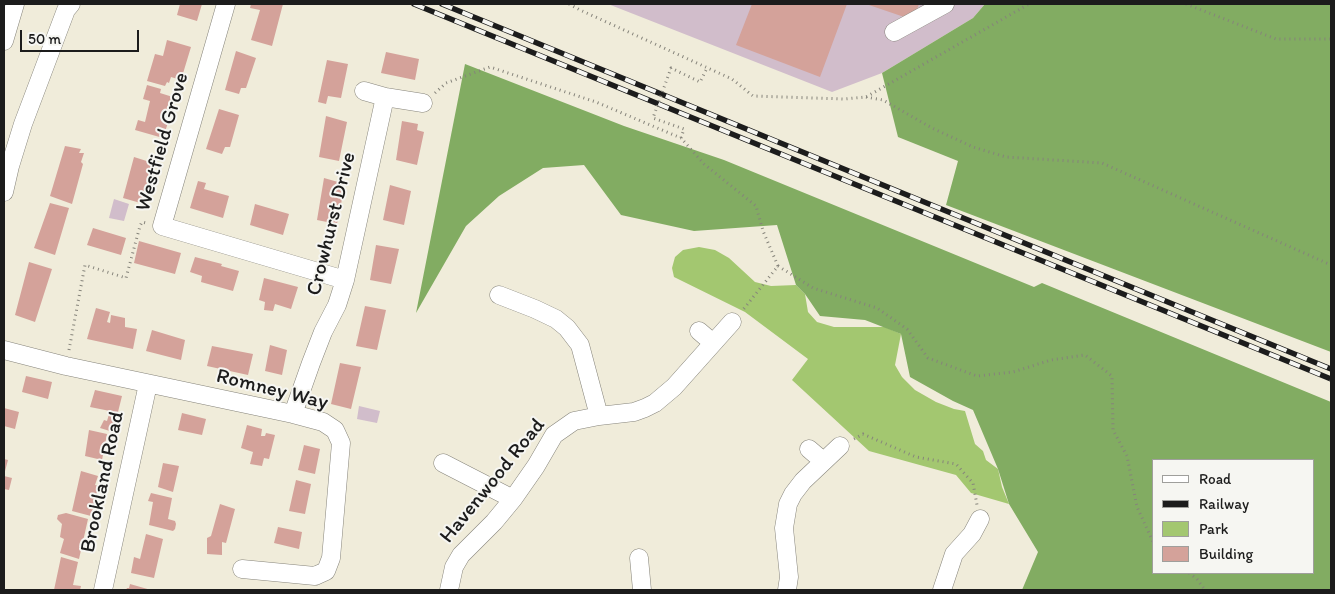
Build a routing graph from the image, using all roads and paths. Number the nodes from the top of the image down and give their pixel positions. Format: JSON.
{"nodes":[{"id":1,"x":14,"y":4,"type":"edge"},
{"id":2,"x":226,"y":4,"type":"edge"},
{"id":3,"x":569,"y":4,"type":"edge"},
{"id":4,"x":945,"y":4,"type":"edge"},
{"id":5,"x":1029,"y":4,"type":"edge"},
{"id":6,"x":1186,"y":4,"type":"edge"},
{"id":7,"x":68,"y":6,"type":"edge"},
{"id":8,"x":894,"y":32,"type":"dead end"},
{"id":9,"x":1331,"y":39,"type":"edge"},
{"id":10,"x":4,"y":41,"type":"edge"},
{"id":11,"x":707,"y":68,"type":"junction"},
{"id":12,"x":364,"y":91,"type":"dead end"},
{"id":13,"x":385,"y":97,"type":"junction"},
{"id":14,"x":866,"y":97,"type":"junction"},
{"id":15,"x":423,"y":103,"type":"joint"},
{"id":16,"x":680,"y":138,"type":"junction"},
{"id":17,"x":7,"y":165,"type":"edge"},
{"id":18,"x":4,"y":192,"type":"edge"},
{"id":19,"x":162,"y":226,"type":"junction"},
{"id":20,"x":1331,"y":265,"type":"edge"},
{"id":21,"x":778,"y":266,"type":"junction"},
{"id":22,"x":345,"y":280,"type":"junction"},
{"id":23,"x":498,"y":295,"type":"dead end"},
{"id":24,"x":732,"y":322,"type":"joint"},
{"id":25,"x":699,"y":331,"type":"dead end"},
{"id":26,"x":713,"y":343,"type":"junction"},
{"id":27,"x":4,"y":350,"type":"edge"},
{"id":28,"x":66,"y":366,"type":"junction"},
{"id":29,"x":148,"y":384,"type":"junction"},
{"id":30,"x":293,"y":414,"type":"junction"},
{"id":31,"x":599,"y":416,"type":"junction"},
{"id":32,"x":840,"y":446,"type":"joint"},
{"id":33,"x":809,"y":449,"type":"dead end"},
{"id":34,"x":823,"y":462,"type":"junction"},
{"id":35,"x":443,"y":463,"type":"dead end"},
{"id":36,"x":513,"y":499,"type":"junction"},
{"id":37,"x":980,"y":516,"type":"joint"},
{"id":38,"x":1152,"y":540,"type":"edge"},
{"id":39,"x":639,"y":558,"type":"dead end"},
{"id":40,"x":242,"y":570,"type":"dead end"},
{"id":41,"x":1190,"y":574,"type":"edge"},
{"id":42,"x":102,"y":590,"type":"edge"},
{"id":43,"x":449,"y":590,"type":"edge"},
{"id":44,"x":642,"y":590,"type":"edge"},
{"id":45,"x":787,"y":590,"type":"edge"},
{"id":46,"x":942,"y":590,"type":"edge"},
{"id":47,"x":1205,"y":590,"type":"edge"}],
"edges":[{"from":1,"to":10,"type":"street"},
{"from":2,"to":19,"type":"street","name":"Westfield Grove"},
{"from":3,"to":11,"type":"path"},
{"from":4,"to":8,"type":"street"},
{"from":5,"to":14,"type":"path"},
{"from":6,"to":9,"type":"path"},
{"from":7,"to":17,"type":"street"},
{"from":11,"to":14,"type":"path"},
{"from":11,"to":16,"type":"path","bridge":true},
{"from":12,"to":13,"type":"street"},
{"from":13,"to":15,"type":"street"},
{"from":13,"to":22,"type":"street","name":"Crowhurst Drive"},
{"from":14,"to":20,"type":"path"},
{"from":15,"to":16,"type":"path"},
{"from":16,"to":21,"type":"path"},
{"from":17,"to":18,"type":"street"},
{"from":19,"to":22,"type":"street","name":"Westfield Grove"},
{"from":19,"to":28,"type":"path"},
{"from":21,"to":24,"type":"path"},
{"from":21,"to":38,"type":"path"},
{"from":22,"to":30,"type":"street","name":"Crowhurst Drive"},
{"from":23,"to":31,"type":"street"},
{"from":24,"to":26,"type":"street","name":"Havenwood Road"},
{"from":25,"to":26,"type":"street"},
{"from":26,"to":31,"type":"street","name":"Havenwood Road"},
{"from":27,"to":28,"type":"street","name":"Romney Way"},
{"from":28,"to":29,"type":"street","name":"Romney Way"},
{"from":29,"to":30,"type":"street","name":"Romney Way"},
{"from":29,"to":42,"type":"street","name":"Brookland Road"},
{"from":30,"to":40,"type":"street","name":"Romney Way"},
{"from":31,"to":36,"type":"street","name":"Havenwood Road"},
{"from":32,"to":34,"type":"street"},
{"from":32,"to":37,"type":"path"},
{"from":33,"to":34,"type":"street"},
{"from":34,"to":45,"type":"street"},
{"from":35,"to":36,"type":"street"},
{"from":36,"to":43,"type":"street","name":"Havenwood Road"},
{"from":37,"to":46,"type":"street"},
{"from":39,"to":44,"type":"street"},
{"from":41,"to":47,"type":"path"}]}
